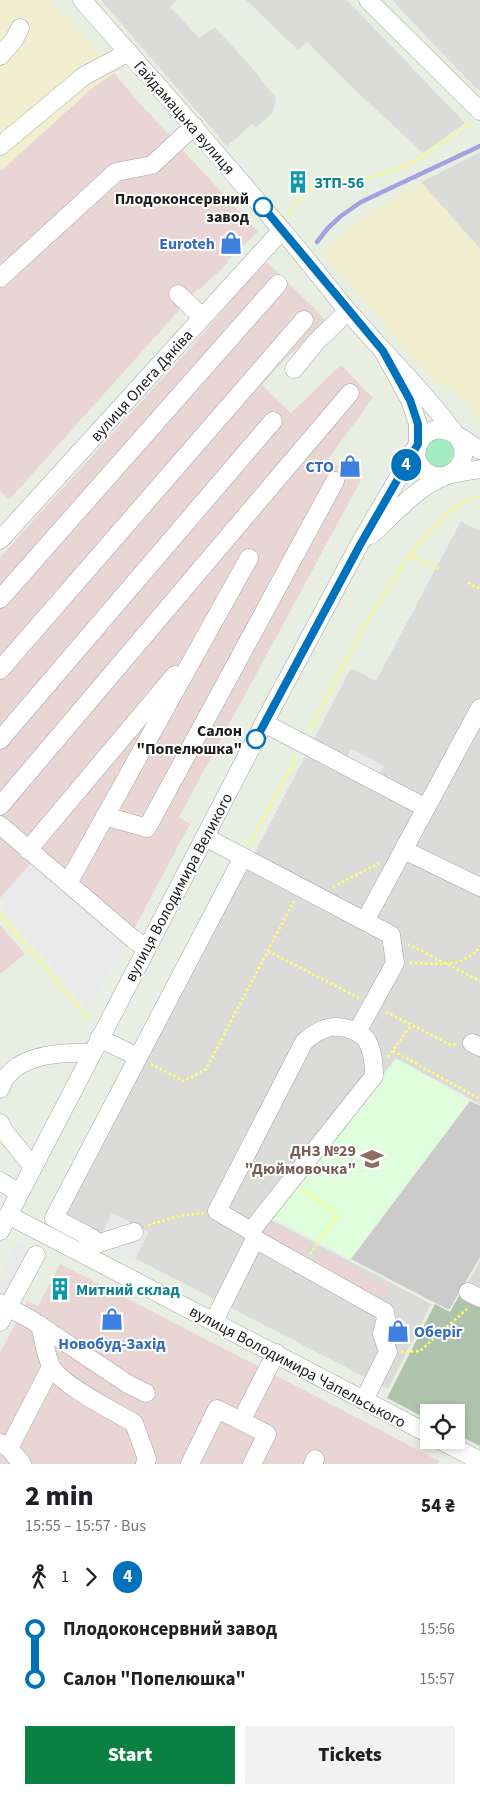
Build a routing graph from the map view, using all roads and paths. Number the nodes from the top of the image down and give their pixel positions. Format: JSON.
{"nodes":[{"id":1,"x":82,"y":0,"type":"edge"},
{"id":2,"x":368,"y":0,"type":"edge"},
{"id":3,"x":20,"y":28,"type":"dead end"},
{"id":4,"x":129,"y":52,"type":"junction"},
{"id":5,"x":0,"y":56,"type":"edge"},
{"id":6,"x":477,"y":117,"type":"edge"},
{"id":7,"x":194,"y":126,"type":"junction"},
{"id":8,"x":0,"y":146,"type":"edge"},
{"id":9,"x":282,"y":230,"type":"junction"},
{"id":10,"x":0,"y":278,"type":"edge"},
{"id":11,"x":278,"y":284,"type":"dead end"},
{"id":12,"x":178,"y":294,"type":"dead end"},
{"id":13,"x":348,"y":311,"type":"junction"},
{"id":14,"x":202,"y":317,"type":"junction"},
{"id":15,"x":304,"y":320,"type":"dead end"},
{"id":16,"x":383,"y":351,"type":"junction"},
{"id":17,"x":294,"y":369,"type":"dead end"},
{"id":18,"x":350,"y":393,"type":"dead end"},
{"id":19,"x":273,"y":421,"type":"dead end"},
{"id":20,"x":456,"y":436,"type":"junction"},
{"id":21,"x":418,"y":444,"type":"junction"},
{"id":22,"x":480,"y":450,"type":"edge"},
{"id":23,"x":480,"y":469,"type":"edge"},
{"id":24,"x":446,"y":476,"type":"junction"},
{"id":25,"x":335,"y":481,"type":"dead end"},
{"id":26,"x":480,"y":497,"type":"edge"},
{"id":27,"x":0,"y":540,"type":"edge"},
{"id":28,"x":360,"y":545,"type":"junction"},
{"id":29,"x":410,"y":555,"type":"junction"},
{"id":30,"x":249,"y":558,"type":"dead end"},
{"id":31,"x":442,"y":570,"type":"dead end"},
{"id":32,"x":468,"y":583,"type":"dead end"},
{"id":33,"x":480,"y":589,"type":"edge"},
{"id":34,"x":0,"y":599,"type":"edge"},
{"id":35,"x":202,"y":642,"type":"junction"},
{"id":36,"x":0,"y":670,"type":"edge"},
{"id":37,"x":480,"y":708,"type":"edge"},
{"id":38,"x":264,"y":723,"type":"junction"},
{"id":39,"x":0,"y":740,"type":"edge"},
{"id":40,"x":303,"y":743,"type":"junction"},
{"id":41,"x":0,"y":806,"type":"edge"},
{"id":42,"x":426,"y":808,"type":"junction"},
{"id":43,"x":105,"y":816,"type":"junction"},
{"id":44,"x":0,"y":825,"type":"edge"},
{"id":45,"x":205,"y":837,"type":"junction"},
{"id":46,"x":28,"y":850,"type":"junction"},
{"id":47,"x":404,"y":850,"type":"junction"},
{"id":48,"x":242,"y":857,"type":"junction"},
{"id":49,"x":68,"y":883,"type":"junction"},
{"id":50,"x":480,"y":888,"type":"edge"},
{"id":51,"x":309,"y":892,"type":"junction"},
{"id":52,"x":0,"y":915,"type":"edge"},
{"id":53,"x":365,"y":922,"type":"junction"},
{"id":54,"x":391,"y":935,"type":"junction"},
{"id":55,"x":480,"y":946,"type":"edge"},
{"id":56,"x":146,"y":948,"type":"junction"},
{"id":57,"x":395,"y":963,"type":"junction"},
{"id":58,"x":446,"y":963,"type":"junction"},
{"id":59,"x":480,"y":981,"type":"edge"},
{"id":60,"x":89,"y":1019,"type":"dead end"},
{"id":61,"x":412,"y":1025,"type":"dead end"},
{"id":62,"x":357,"y":1032,"type":"junction"},
{"id":63,"x":96,"y":1045,"type":"junction"},
{"id":64,"x":393,"y":1051,"type":"junction"},
{"id":65,"x":138,"y":1057,"type":"junction"},
{"id":66,"x":374,"y":1076,"type":"junction"},
{"id":67,"x":0,"y":1090,"type":"edge"},
{"id":68,"x":480,"y":1099,"type":"edge"},
{"id":69,"x":0,"y":1123,"type":"edge"},
{"id":70,"x":33,"y":1167,"type":"junction"},
{"id":71,"x":0,"y":1181,"type":"edge"},
{"id":72,"x":302,"y":1188,"type":"dead end"},
{"id":73,"x":19,"y":1193,"type":"junction"},
{"id":74,"x":217,"y":1211,"type":"junction"},
{"id":75,"x":3,"y":1221,"type":"edge"},
{"id":76,"x":134,"y":1232,"type":"joint"},
{"id":77,"x":253,"y":1235,"type":"junction"},
{"id":78,"x":97,"y":1243,"type":"junction"},
{"id":79,"x":79,"y":1251,"type":"junction"},
{"id":80,"x":36,"y":1255,"type":"dead end"},
{"id":81,"x":303,"y":1266,"type":"junction"},
{"id":82,"x":477,"y":1296,"type":"edge"},
{"id":83,"x":3,"y":1311,"type":"edge"},
{"id":84,"x":214,"y":1321,"type":"junction"},
{"id":85,"x":40,"y":1325,"type":"junction"},
{"id":86,"x":388,"y":1352,"type":"junction"},
{"id":87,"x":276,"y":1353,"type":"junction"},
{"id":88,"x":51,"y":1366,"type":"junction"},
{"id":89,"x":146,"y":1393,"type":"dead end"},
{"id":90,"x":364,"y":1400,"type":"junction"},
{"id":91,"x":241,"y":1421,"type":"junction"},
{"id":92,"x":420,"y":1429,"type":"edge"},
{"id":93,"x":5,"y":1445,"type":"edge"},
{"id":94,"x":457,"y":1449,"type":"edge"},
{"id":95,"x":480,"y":1461,"type":"edge"},
{"id":96,"x":259,"y":1462,"type":"edge"},
{"id":97,"x":22,"y":1464,"type":"edge"},
{"id":98,"x":145,"y":1464,"type":"edge"},
{"id":99,"x":190,"y":1464,"type":"edge"}],
"edges":[{"from":1,"to":4,"type":"street","name":"Гайдамацька вулиця"},
{"from":2,"to":6,"type":"street"},
{"from":3,"to":5,"type":"street"},
{"from":4,"to":7,"type":"street","name":"Гайдамацька вулиця"},
{"from":4,"to":8,"type":"street"},
{"from":6,"to":9,"type":"path"},
{"from":7,"to":9,"type":"street","name":"Гайдамацька вулиця"},
{"from":7,"to":10,"type":"street"},
{"from":9,"to":13,"type":"street","name":"Гайдамацька вулиця"},
{"from":9,"to":14,"type":"street","name":"вулиця Олега Дяківа"},
{"from":11,"to":34,"type":"street"},
{"from":12,"to":14,"type":"street"},
{"from":13,"to":16,"type":"street","name":"Гайдамацька вулиця"},
{"from":13,"to":17,"type":"street"},
{"from":14,"to":27,"type":"street","name":"вулиця Олега Дяківа"},
{"from":15,"to":36,"type":"street"},
{"from":16,"to":20,"type":"street","name":"Гайдамацька вулиця"},
{"from":16,"to":21,"type":"street","name":"Гайдамацька вулиця"},
{"from":18,"to":41,"type":"street"},
{"from":19,"to":39,"type":"street"},
{"from":20,"to":21,"type":"street"},
{"from":20,"to":22,"type":"street"},
{"from":20,"to":24,"type":"street"},
{"from":21,"to":24,"type":"street"},
{"from":21,"to":28,"type":"street","name":"вулиця Володимира Великого"},
{"from":23,"to":24,"type":"street","name":"вулиця Володимира Великого"},
{"from":24,"to":28,"type":"street","name":"вулиця Володимира Великого"},
{"from":25,"to":43,"type":"street"},
{"from":26,"to":29,"type":"path"},
{"from":28,"to":38,"type":"street","name":"вулиця Володимира Великого"},
{"from":29,"to":31,"type":"path"},
{"from":29,"to":40,"type":"path"},
{"from":30,"to":35,"type":"street"},
{"from":32,"to":33,"type":"path"},
{"from":35,"to":43,"type":"street"},
{"from":35,"to":46,"type":"street"},
{"from":37,"to":42,"type":"street"},
{"from":38,"to":40,"type":"street"},
{"from":38,"to":45,"type":"street","name":"вулиця Володимира Великого"},
{"from":40,"to":42,"type":"street"},
{"from":40,"to":48,"type":"path"},
{"from":42,"to":47,"type":"street"},
{"from":43,"to":49,"type":"street"},
{"from":44,"to":46,"type":"street"},
{"from":45,"to":48,"type":"street"},
{"from":45,"to":56,"type":"street","name":"вулиця Володимира Великого"},
{"from":46,"to":49,"type":"street"},
{"from":47,"to":50,"type":"street"},
{"from":47,"to":51,"type":"path"},
{"from":47,"to":53,"type":"street"},
{"from":48,"to":51,"type":"street"},
{"from":48,"to":65,"type":"street"},
{"from":49,"to":56,"type":"street"},
{"from":51,"to":53,"type":"street"},
{"from":51,"to":65,"type":"path"},
{"from":52,"to":60,"type":"path"},
{"from":53,"to":54,"type":"street"},
{"from":54,"to":57,"type":"street"},
{"from":54,"to":58,"type":"path"},
{"from":55,"to":58,"type":"path"},
{"from":56,"to":63,"type":"street","name":"вулиця Володимира Великого"},
{"from":57,"to":58,"type":"path"},
{"from":57,"to":62,"type":"street"},
{"from":58,"to":59,"type":"path"},
{"from":61,"to":64,"type":"path"},
{"from":62,"to":66,"type":"street"},
{"from":62,"to":74,"type":"street"},
{"from":63,"to":65,"type":"street"},
{"from":63,"to":67,"type":"street"},
{"from":63,"to":70,"type":"street","name":"вулиця Володимира Великого"},
{"from":64,"to":66,"type":"path"},
{"from":64,"to":68,"type":"path"},
{"from":65,"to":78,"type":"street"},
{"from":66,"to":77,"type":"street"},
{"from":69,"to":70,"type":"street"},
{"from":70,"to":73,"type":"street","name":"вулиця Володимира Великого"},
{"from":71,"to":73,"type":"street"},
{"from":72,"to":81,"type":"path"},
{"from":73,"to":75,"type":"street","name":"вулиця Володимира Великого"},
{"from":74,"to":76,"type":"path"},
{"from":74,"to":77,"type":"street"},
{"from":75,"to":79,"type":"street","name":"вулиця Володимира Чапельського"},
{"from":76,"to":78,"type":"street"},
{"from":77,"to":81,"type":"street"},
{"from":77,"to":84,"type":"street"},
{"from":78,"to":79,"type":"street"},
{"from":79,"to":84,"type":"street","name":"вулиця Володимира Чапельського"},
{"from":80,"to":83,"type":"street"},
{"from":81,"to":86,"type":"street"},
{"from":82,"to":86,"type":"path"},
{"from":83,"to":85,"type":"street"},
{"from":84,"to":87,"type":"street","name":"вулиця Володимира Чапельського"},
{"from":85,"to":88,"type":"street"},
{"from":85,"to":89,"type":"street"},
{"from":86,"to":90,"type":"street"},
{"from":87,"to":90,"type":"street","name":"вулиця Володимира Чапельського"},
{"from":87,"to":91,"type":"street"},
{"from":88,"to":93,"type":"street"},
{"from":88,"to":98,"type":"street"},
{"from":90,"to":92,"type":"street","name":"вулиця Володимира Чапельського"},
{"from":91,"to":96,"type":"street"},
{"from":91,"to":99,"type":"street"},
{"from":93,"to":97,"type":"street"},
{"from":94,"to":95,"type":"street"}]}
